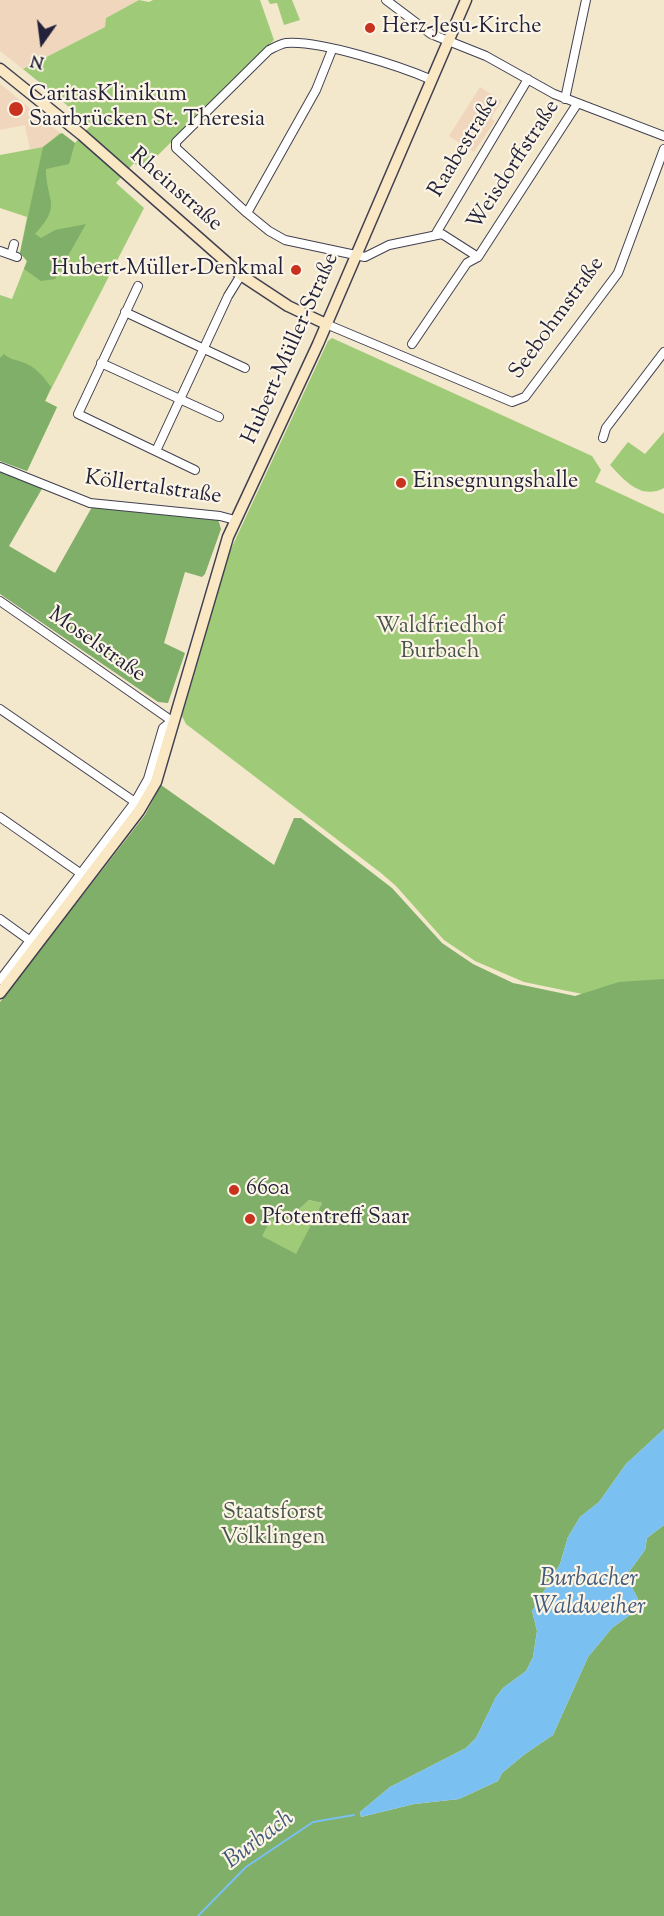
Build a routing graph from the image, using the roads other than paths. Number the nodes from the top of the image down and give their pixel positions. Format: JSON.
{"nodes":[{"id":1,"x":386,"y":0,"type":"edge"},
{"id":2,"x":466,"y":0,"type":"edge"},
{"id":3,"x":586,"y":0,"type":"edge"},
{"id":4,"x":449,"y":40,"type":"junction"},
{"id":5,"x":332,"y":50,"type":"junction"},
{"id":6,"x":0,"y":69,"type":"edge"},
{"id":7,"x":528,"y":79,"type":"junction"},
{"id":8,"x":432,"y":80,"type":"junction"},
{"id":9,"x":566,"y":99,"type":"junction"},
{"id":10,"x":578,"y":104,"type":"junction"},
{"id":11,"x":664,"y":136,"type":"edge"},
{"id":12,"x":664,"y":149,"type":"edge"},
{"id":13,"x":247,"y":213,"type":"junction"},
{"id":14,"x":435,"y":235,"type":"junction"},
{"id":15,"x":14,"y":244,"type":"dead end"},
{"id":16,"x":0,"y":251,"type":"edge"},
{"id":17,"x":356,"y":255,"type":"junction"},
{"id":18,"x":478,"y":257,"type":"junction"},
{"id":19,"x":241,"y":275,"type":"junction"},
{"id":20,"x":138,"y":286,"type":"dead end"},
{"id":21,"x":125,"y":312,"type":"junction"},
{"id":22,"x":326,"y":324,"type":"junction"},
{"id":23,"x":412,"y":344,"type":"dead end"},
{"id":24,"x":202,"y":348,"type":"junction"},
{"id":25,"x":664,"y":352,"type":"edge"},
{"id":26,"x":102,"y":363,"type":"junction"},
{"id":27,"x":245,"y":368,"type":"dead end"},
{"id":28,"x":179,"y":399,"type":"junction"},
{"id":29,"x":219,"y":417,"type":"dead end"},
{"id":30,"x":603,"y":438,"type":"dead end"},
{"id":31,"x":156,"y":451,"type":"junction"},
{"id":32,"x":0,"y":467,"type":"edge"},
{"id":33,"x":195,"y":470,"type":"dead end"},
{"id":34,"x":235,"y":520,"type":"junction"},
{"id":35,"x":0,"y":601,"type":"edge"},
{"id":36,"x":0,"y":709,"type":"edge"},
{"id":37,"x":172,"y":721,"type":"junction"},
{"id":38,"x":135,"y":802,"type":"junction"},
{"id":39,"x":0,"y":817,"type":"edge"},
{"id":40,"x":81,"y":873,"type":"junction"},
{"id":41,"x":0,"y":918,"type":"edge"},
{"id":42,"x":29,"y":940,"type":"junction"},
{"id":43,"x":0,"y":980,"type":"edge"},
{"id":44,"x":0,"y":993,"type":"edge"}],
"edges":[{"from":1,"to":4,"type":"street"},
{"from":2,"to":4,"type":"main road","name":"Hubert-Müller-Straße"},
{"from":3,"to":9,"type":"street"},
{"from":4,"to":7,"type":"street"},
{"from":4,"to":8,"type":"main road","name":"Hubert-Müller-Straße"},
{"from":5,"to":8,"type":"street"},
{"from":5,"to":13,"type":"street"},
{"from":5,"to":13,"type":"street"},
{"from":6,"to":19,"type":"main road","name":"Rheinstraße"},
{"from":7,"to":9,"type":"street"},
{"from":7,"to":14,"type":"street","name":"Raabestraße"},
{"from":8,"to":17,"type":"main road","name":"Hubert-Müller-Straße"},
{"from":9,"to":10,"type":"street"},
{"from":10,"to":11,"type":"street"},
{"from":10,"to":18,"type":"street","name":"Weisdorffstraße"},
{"from":12,"to":22,"type":"street","name":"Seebohmstraße"},
{"from":13,"to":17,"type":"street"},
{"from":14,"to":17,"type":"street","name":"Weisdorffstraße"},
{"from":14,"to":18,"type":"street","name":"Weisdorffstraße"},
{"from":15,"to":16,"type":"street"},
{"from":17,"to":22,"type":"main road","name":"Hubert-Müller-Straße"},
{"from":18,"to":23,"type":"street"},
{"from":19,"to":22,"type":"main road","name":"Rheinstraße"},
{"from":19,"to":24,"type":"street"},
{"from":20,"to":21,"type":"street"},
{"from":21,"to":24,"type":"street"},
{"from":21,"to":26,"type":"street"},
{"from":22,"to":34,"type":"main road","name":"Hubert-Müller-Straße"},
{"from":24,"to":27,"type":"street"},
{"from":24,"to":28,"type":"street"},
{"from":25,"to":30,"type":"street"},
{"from":26,"to":28,"type":"street"},
{"from":26,"to":31,"type":"street"},
{"from":28,"to":29,"type":"street"},
{"from":28,"to":31,"type":"street"},
{"from":31,"to":33,"type":"street"},
{"from":32,"to":34,"type":"street","name":"Köllertalstraße"},
{"from":34,"to":37,"type":"main road","name":"Hubert-Müller-Straße"},
{"from":35,"to":37,"type":"street","name":"Moselstraße"},
{"from":36,"to":38,"type":"street"},
{"from":37,"to":38,"type":"street","name":"Hubert-Müller-Straße"},
{"from":37,"to":44,"type":"main road","name":"Hubert-Müller-Straße"},
{"from":38,"to":40,"type":"street","name":"Hubert-Müller-Straße"},
{"from":39,"to":40,"type":"street"},
{"from":40,"to":42,"type":"street","name":"Hubert-Müller-Straße"},
{"from":41,"to":42,"type":"street"},
{"from":42,"to":43,"type":"street","name":"Hubert-Müller-Straße"}]}
